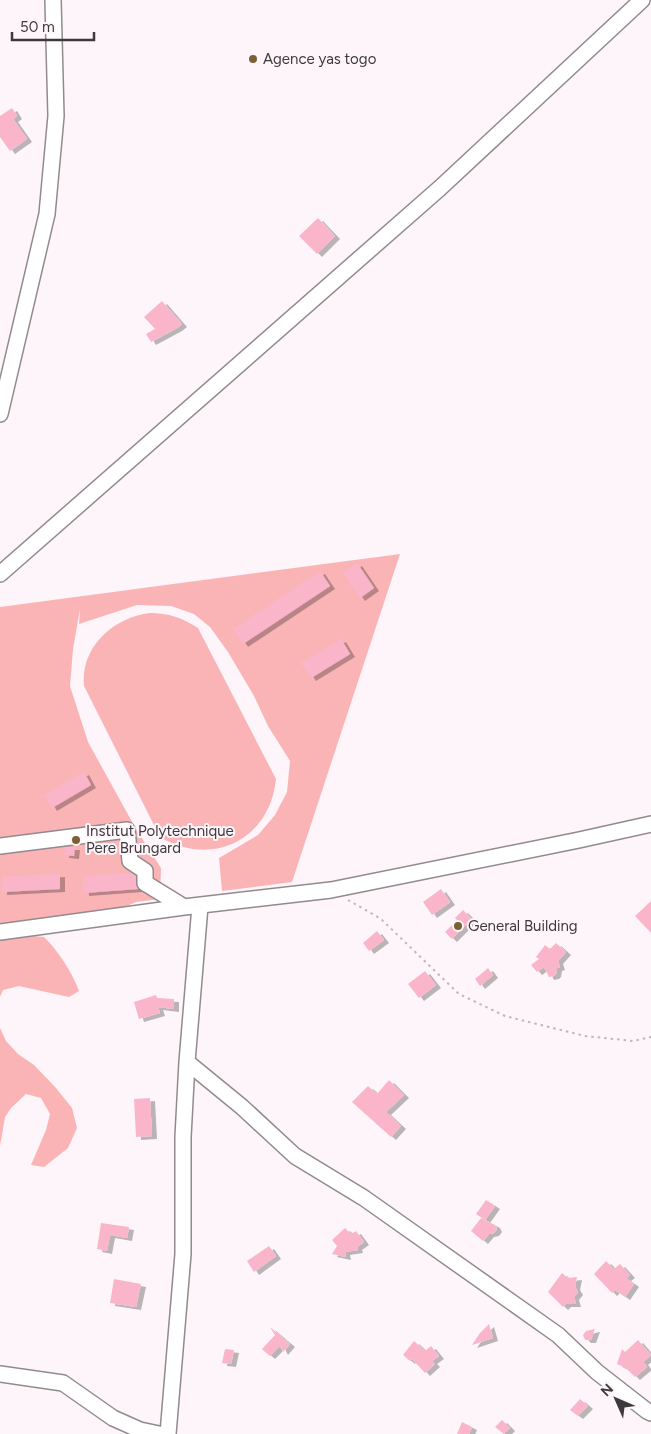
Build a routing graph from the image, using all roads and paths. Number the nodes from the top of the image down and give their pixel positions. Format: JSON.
{"nodes":[{"id":1,"x":53,"y":0,"type":"edge"},
{"id":2,"x":642,"y":0,"type":"edge"},
{"id":3,"x":0,"y":414,"type":"edge"},
{"id":4,"x":0,"y":574,"type":"edge"},
{"id":5,"x":651,"y":824,"type":"edge"},
{"id":6,"x":0,"y":846,"type":"edge"},
{"id":7,"x":331,"y":890,"type":"junction"},
{"id":8,"x":200,"y":906,"type":"junction"},
{"id":9,"x":184,"y":907,"type":"junction"},
{"id":10,"x":0,"y":932,"type":"edge"},
{"id":11,"x":651,"y":1037,"type":"edge"},
{"id":12,"x":187,"y":1062,"type":"junction"},
{"id":13,"x":0,"y":1374,"type":"edge"},
{"id":14,"x":651,"y":1413,"type":"edge"},
{"id":15,"x":159,"y":1434,"type":"edge"},
{"id":16,"x":168,"y":1434,"type":"edge"}],
"edges":[{"from":1,"to":3,"type":"street"},
{"from":2,"to":4,"type":"street"},
{"from":5,"to":7,"type":"street"},
{"from":6,"to":9,"type":"street"},
{"from":7,"to":8,"type":"street"},
{"from":7,"to":11,"type":"path"},
{"from":8,"to":9,"type":"street"},
{"from":8,"to":12,"type":"street"},
{"from":9,"to":10,"type":"street"},
{"from":12,"to":14,"type":"street"},
{"from":12,"to":16,"type":"street"},
{"from":13,"to":15,"type":"street"}]}
